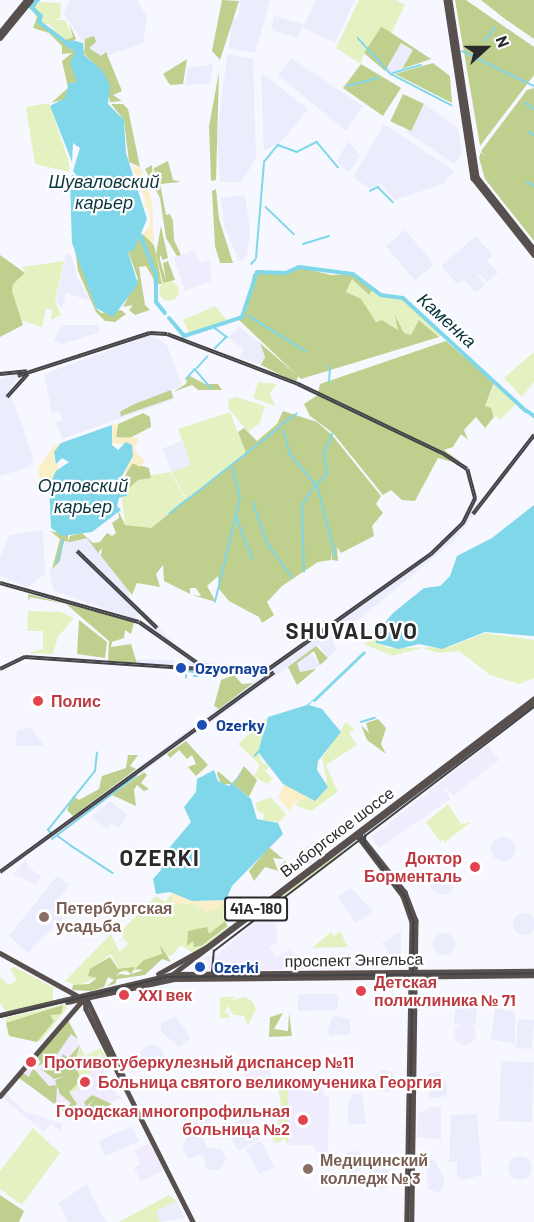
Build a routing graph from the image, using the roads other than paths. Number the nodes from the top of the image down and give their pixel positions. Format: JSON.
{"nodes":[{"id":1,"x":26,"y":0,"type":"edge"},
{"id":2,"x":31,"y":0,"type":"edge"},
{"id":3,"x":448,"y":0,"type":"edge"},
{"id":4,"x":0,"y":32,"type":"edge"},
{"id":5,"x":0,"y":38,"type":"edge"},
{"id":6,"x":534,"y":249,"type":"edge"},
{"id":7,"x":534,"y":255,"type":"edge"},
{"id":8,"x":534,"y":698,"type":"edge"},
{"id":9,"x":534,"y":703,"type":"edge"},
{"id":10,"x":358,"y":835,"type":"junction"},
{"id":11,"x":214,"y":944,"type":"junction"},
{"id":12,"x":0,"y":955,"type":"edge"},
{"id":13,"x":186,"y":966,"type":"junction"},
{"id":14,"x":534,"y":970,"type":"edge"},
{"id":15,"x":190,"y":974,"type":"junction"},
{"id":16,"x":414,"y":974,"type":"junction"},
{"id":17,"x":170,"y":975,"type":"junction"},
{"id":18,"x":534,"y":975,"type":"edge"},
{"id":19,"x":219,"y":976,"type":"junction"},
{"id":20,"x":151,"y":980,"type":"junction"},
{"id":21,"x":85,"y":998,"type":"junction"},
{"id":22,"x":74,"y":1001,"type":"junction"},
{"id":23,"x":68,"y":1005,"type":"junction"},
{"id":24,"x":86,"y":1009,"type":"junction"},
{"id":25,"x":10,"y":1014,"type":"junction"},
{"id":26,"x":0,"y":1016,"type":"edge"},
{"id":27,"x":120,"y":1074,"type":"junction"},
{"id":28,"x":0,"y":1094,"type":"edge"},
{"id":29,"x":194,"y":1222,"type":"edge"},
{"id":30,"x":407,"y":1222,"type":"edge"},
{"id":31,"x":412,"y":1222,"type":"edge"}],
"edges":[{"from":1,"to":4,"type":"main road"},
{"from":2,"to":5,"type":"main road"},
{"from":3,"to":6,"type":"main road"},
{"from":3,"to":7,"type":"main road"},
{"from":8,"to":10,"type":"main road","name":"Выборгское шоссе","number":"41А-180"},
{"from":9,"to":10,"type":"main road","name":"Выборгское шоссе","number":"41А-180"},
{"from":10,"to":11,"type":"main road","name":"Выборгское шоссе","number":"41А-180"},
{"from":10,"to":16,"type":"main road"},
{"from":11,"to":13,"type":"main road","name":"Выборгское шоссе","number":"41А-180"},
{"from":11,"to":20,"type":"main road","name":"Выборгское шоссе","number":"41А-180"},
{"from":12,"to":21,"type":"main road"},
{"from":12,"to":22,"type":"main road"},
{"from":13,"to":15,"type":"main road"},
{"from":13,"to":17,"type":"main road","name":"Выборгское шоссе","number":"41А-180"},
{"from":14,"to":16,"type":"main road","name":"проспект Энгельса"},
{"from":15,"to":17,"type":"main road","name":"проспект Энгельса"},
{"from":15,"to":19,"type":"main road","name":"проспект Энгельса"},
{"from":16,"to":18,"type":"main road","name":"проспект Энгельса"},
{"from":16,"to":19,"type":"main road","name":"проспект Энгельса"},
{"from":16,"to":30,"type":"main road"},
{"from":16,"to":31,"type":"main road"},
{"from":17,"to":20,"type":"main road","name":"проспект Энгельса"},
{"from":19,"to":20,"type":"main road","name":"проспект Энгельса"},
{"from":20,"to":21,"type":"main road","name":"проспект Энгельса"},
{"from":21,"to":22,"type":"main road"},
{"from":21,"to":24,"type":"main road"},
{"from":21,"to":27,"type":"main road"},
{"from":22,"to":23,"type":"main road"},
{"from":22,"to":24,"type":"main road"},
{"from":22,"to":25,"type":"main road"},
{"from":22,"to":28,"type":"main road"},
{"from":23,"to":25,"type":"main road"},
{"from":23,"to":28,"type":"main road"},
{"from":24,"to":27,"type":"main road"},
{"from":25,"to":26,"type":"main road"},
{"from":27,"to":29,"type":"main road"}]}
